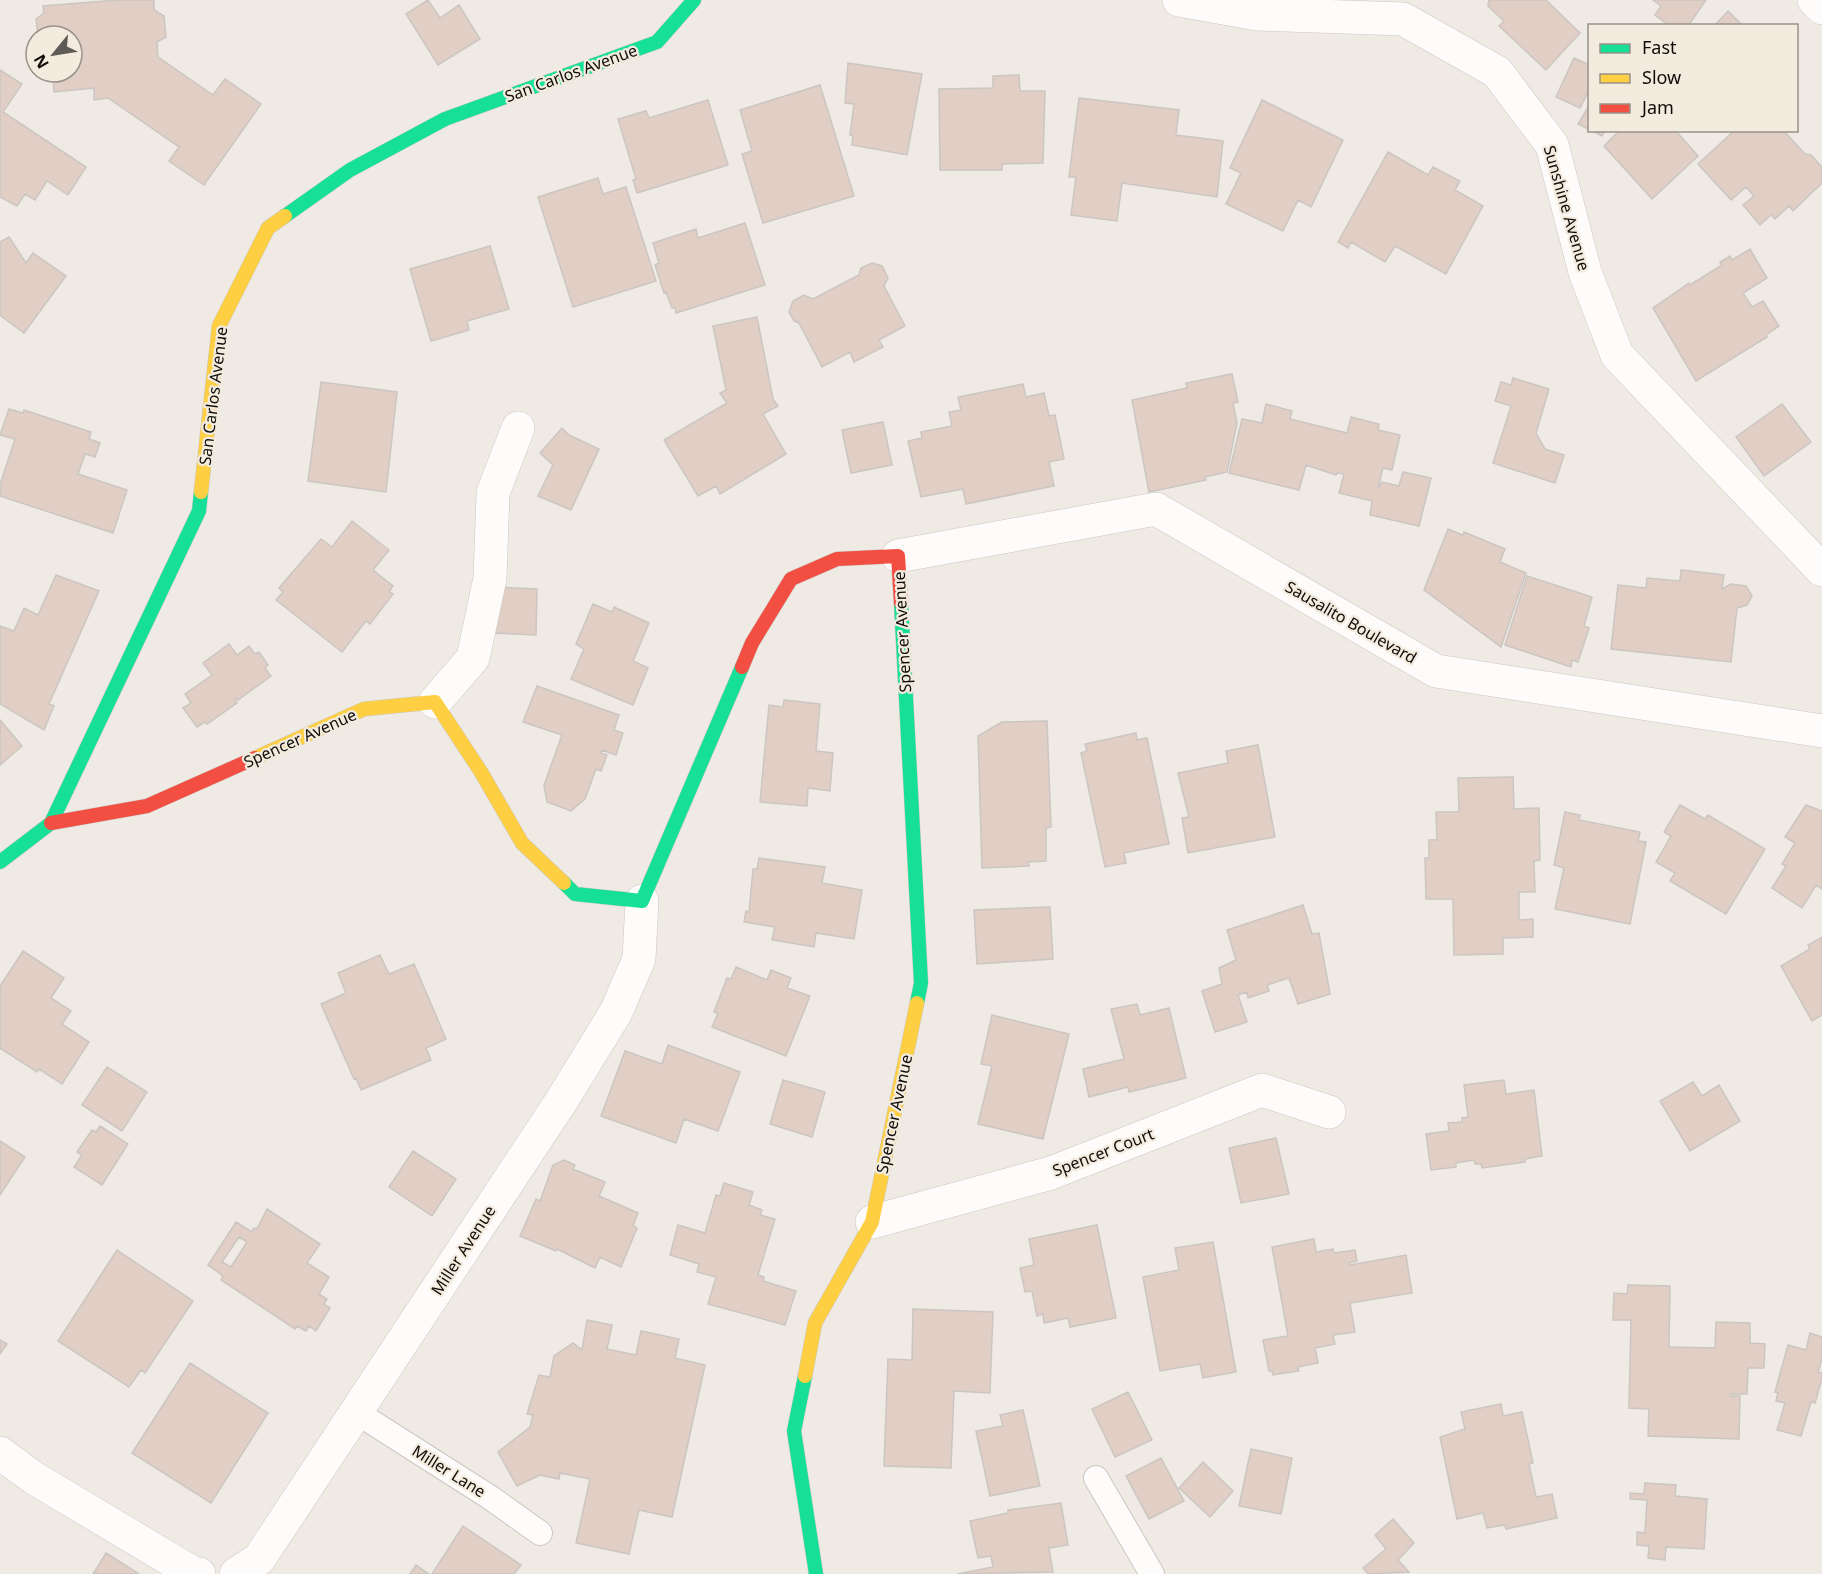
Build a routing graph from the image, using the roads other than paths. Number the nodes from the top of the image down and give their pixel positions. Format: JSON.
{"nodes":[{"id":1,"x":694,"y":0,"type":"edge"},
{"id":2,"x":1179,"y":0,"type":"edge"},
{"id":3,"x":1814,"y":0,"type":"edge"},
{"id":4,"x":1822,"y":8,"type":"edge"},
{"id":5,"x":518,"y":428,"type":"dead end"},
{"id":6,"x":898,"y":556,"type":"junction"},
{"id":7,"x":1822,"y":570,"type":"edge"},
{"id":8,"x":435,"y":702,"type":"junction"},
{"id":9,"x":1822,"y":731,"type":"edge"},
{"id":10,"x":51,"y":823,"type":"junction"},
{"id":11,"x":0,"y":862,"type":"edge"},
{"id":12,"x":642,"y":901,"type":"junction"},
{"id":13,"x":1329,"y":1112,"type":"dead end"},
{"id":14,"x":872,"y":1222,"type":"junction"},
{"id":15,"x":356,"y":1413,"type":"junction"},
{"id":16,"x":0,"y":1453,"type":"edge"},
{"id":17,"x":1096,"y":1478,"type":"dead end"},
{"id":18,"x":540,"y":1533,"type":"dead end"},
{"id":19,"x":199,"y":1574,"type":"edge"},
{"id":20,"x":236,"y":1574,"type":"edge"},
{"id":21,"x":816,"y":1574,"type":"edge"},
{"id":22,"x":1152,"y":1574,"type":"edge"}],
"edges":[{"from":1,"to":10,"type":"street","name":"San Carlos Avenue"},
{"from":2,"to":7,"type":"street","name":"Sunshine Avenue"},
{"from":3,"to":4,"type":"street"},
{"from":5,"to":8,"type":"street"},
{"from":6,"to":9,"type":"street","name":"Sausalito Boulevard"},
{"from":6,"to":12,"type":"street","name":"Spencer Avenue"},
{"from":6,"to":14,"type":"street","name":"Spencer Avenue"},
{"from":8,"to":10,"type":"street","name":"Spencer Avenue"},
{"from":8,"to":12,"type":"street"},
{"from":10,"to":11,"type":"street","name":"San Carlos Avenue"},
{"from":12,"to":15,"type":"street","name":"Miller Avenue"},
{"from":13,"to":14,"type":"street","name":"Spencer Court"},
{"from":14,"to":21,"type":"street","name":"Spencer Avenue"},
{"from":15,"to":18,"type":"lane","name":"Miller Lane"},
{"from":15,"to":20,"type":"street","name":"Miller Avenue"},
{"from":16,"to":19,"type":"street"},
{"from":17,"to":22,"type":"lane"}]}
